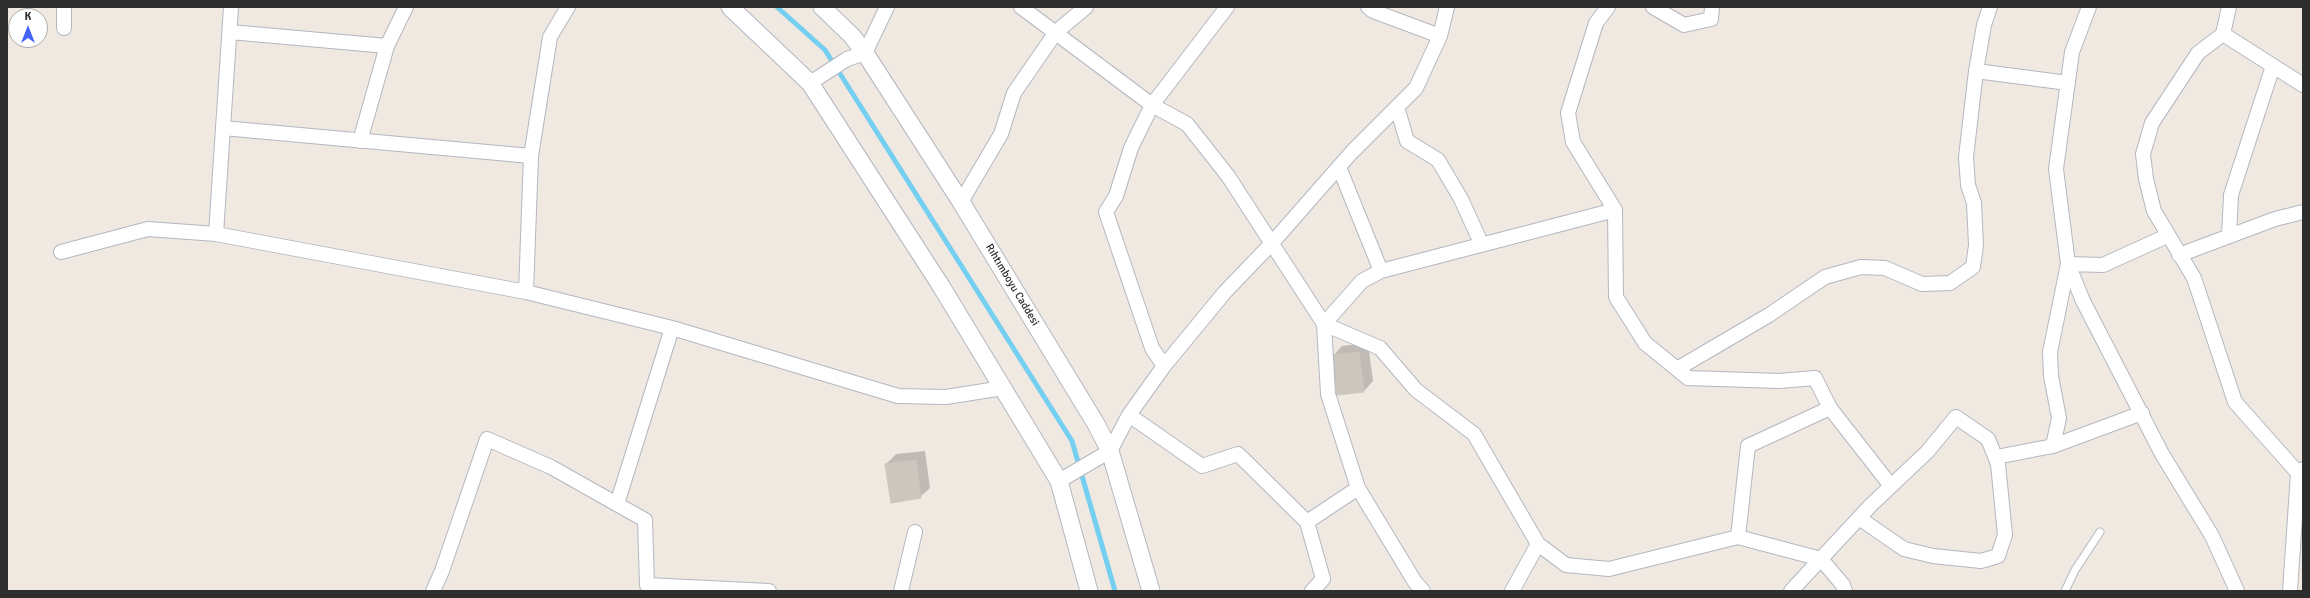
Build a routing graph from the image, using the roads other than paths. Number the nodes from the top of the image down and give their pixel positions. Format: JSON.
{"nodes":[{"id":1,"x":64,"y":7,"type":"edge"},
{"id":2,"x":231,"y":7,"type":"edge"},
{"id":3,"x":406,"y":7,"type":"edge"},
{"id":4,"x":568,"y":7,"type":"edge"},
{"id":5,"x":730,"y":7,"type":"edge"},
{"id":6,"x":822,"y":7,"type":"edge"},
{"id":7,"x":887,"y":7,"type":"edge"},
{"id":8,"x":1021,"y":7,"type":"edge"},
{"id":9,"x":1086,"y":7,"type":"edge"},
{"id":10,"x":1227,"y":7,"type":"edge"},
{"id":11,"x":1368,"y":7,"type":"edge"},
{"id":12,"x":1447,"y":7,"type":"edge"},
{"id":13,"x":1608,"y":7,"type":"edge"},
{"id":14,"x":1653,"y":7,"type":"edge"},
{"id":15,"x":1712,"y":7,"type":"edge"},
{"id":16,"x":1990,"y":7,"type":"edge"},
{"id":17,"x":2089,"y":7,"type":"edge"},
{"id":18,"x":2229,"y":7,"type":"edge"},
{"id":19,"x":64,"y":28,"type":"dead end"},
{"id":20,"x":230,"y":32,"type":"junction"},
{"id":21,"x":1056,"y":32,"type":"junction"},
{"id":22,"x":2223,"y":34,"type":"junction"},
{"id":23,"x":1440,"y":36,"type":"junction"},
{"id":24,"x":387,"y":46,"type":"junction"},
{"id":25,"x":865,"y":53,"type":"junction"},
{"id":26,"x":2273,"y":66,"type":"junction"},
{"id":27,"x":1976,"y":71,"type":"junction"},
{"id":28,"x":816,"y":79,"type":"junction"},
{"id":29,"x":2068,"y":83,"type":"junction"},
{"id":30,"x":2303,"y":85,"type":"edge"},
{"id":31,"x":1152,"y":105,"type":"junction"},
{"id":32,"x":1397,"y":107,"type":"junction"},
{"id":33,"x":223,"y":128,"type":"junction"},
{"id":34,"x":360,"y":141,"type":"junction"},
{"id":35,"x":531,"y":156,"type":"junction"},
{"id":36,"x":1339,"y":167,"type":"junction"},
{"id":37,"x":961,"y":202,"type":"junction"},
{"id":38,"x":1615,"y":210,"type":"junction"},
{"id":39,"x":2303,"y":212,"type":"edge"},
{"id":40,"x":216,"y":234,"type":"junction"},
{"id":41,"x":2167,"y":236,"type":"junction"},
{"id":42,"x":2229,"y":236,"type":"junction"},
{"id":43,"x":1272,"y":243,"type":"junction"},
{"id":44,"x":1482,"y":245,"type":"junction"},
{"id":45,"x":60,"y":252,"type":"dead end"},
{"id":46,"x":2179,"y":255,"type":"junction"},
{"id":47,"x":2068,"y":264,"type":"junction"},
{"id":48,"x":1381,"y":271,"type":"junction"},
{"id":49,"x":526,"y":292,"type":"junction"},
{"id":50,"x":1324,"y":324,"type":"junction"},
{"id":51,"x":672,"y":328,"type":"junction"},
{"id":52,"x":1164,"y":366,"type":"junction"},
{"id":53,"x":1677,"y":369,"type":"junction"},
{"id":54,"x":1003,"y":388,"type":"junction"},
{"id":55,"x":1830,"y":408,"type":"junction"},
{"id":56,"x":2142,"y":413,"type":"junction"},
{"id":57,"x":1129,"y":415,"type":"junction"},
{"id":58,"x":2053,"y":446,"type":"junction"},
{"id":59,"x":1110,"y":451,"type":"junction"},
{"id":60,"x":1996,"y":457,"type":"junction"},
{"id":61,"x":2301,"y":471,"type":"edge"},
{"id":62,"x":1064,"y":478,"type":"junction"},
{"id":63,"x":1891,"y":486,"type":"junction"},
{"id":64,"x":1358,"y":488,"type":"junction"},
{"id":65,"x":617,"y":504,"type":"junction"},
{"id":66,"x":1859,"y":518,"type":"junction"},
{"id":67,"x":1307,"y":522,"type":"junction"},
{"id":68,"x":915,"y":532,"type":"dead end"},
{"id":69,"x":2100,"y":532,"type":"dead end"},
{"id":70,"x":1738,"y":537,"type":"junction"},
{"id":71,"x":2298,"y":538,"type":"edge"},
{"id":72,"x":1538,"y":544,"type":"junction"},
{"id":73,"x":1820,"y":559,"type":"junction"},
{"id":74,"x":432,"y":591,"type":"edge"},
{"id":75,"x":770,"y":591,"type":"edge"},
{"id":76,"x":901,"y":591,"type":"edge"},
{"id":77,"x":1089,"y":591,"type":"edge"},
{"id":78,"x":1151,"y":591,"type":"edge"},
{"id":79,"x":1312,"y":591,"type":"edge"},
{"id":80,"x":1423,"y":591,"type":"edge"},
{"id":81,"x":1512,"y":591,"type":"edge"},
{"id":82,"x":1791,"y":591,"type":"edge"},
{"id":83,"x":1845,"y":591,"type":"edge"},
{"id":84,"x":2064,"y":591,"type":"edge"},
{"id":85,"x":2237,"y":591,"type":"edge"},
{"id":86,"x":2290,"y":591,"type":"edge"}],
"edges":[{"from":1,"to":19,"type":"street"},
{"from":2,"to":20,"type":"street"},
{"from":3,"to":24,"type":"street"},
{"from":4,"to":35,"type":"street"},
{"from":5,"to":28,"type":"street"},
{"from":6,"to":25,"type":"street","name":"Rıhtımboyu Caddesi"},
{"from":7,"to":25,"type":"street"},
{"from":8,"to":21,"type":"street"},
{"from":9,"to":21,"type":"street"},
{"from":10,"to":31,"type":"street"},
{"from":11,"to":23,"type":"street"},
{"from":12,"to":23,"type":"street"},
{"from":13,"to":38,"type":"street"},
{"from":14,"to":15,"type":"street"},
{"from":16,"to":27,"type":"street"},
{"from":17,"to":29,"type":"street"},
{"from":18,"to":22,"type":"street"},
{"from":20,"to":24,"type":"street"},
{"from":20,"to":33,"type":"street"},
{"from":21,"to":31,"type":"street"},
{"from":21,"to":37,"type":"street"},
{"from":22,"to":26,"type":"street"},
{"from":22,"to":41,"type":"street"},
{"from":23,"to":32,"type":"street"},
{"from":24,"to":34,"type":"street"},
{"from":25,"to":28,"type":"street"},
{"from":25,"to":37,"type":"street","name":"Rıhtımboyu Caddesi"},
{"from":26,"to":30,"type":"street"},
{"from":26,"to":42,"type":"street"},
{"from":27,"to":29,"type":"street"},
{"from":27,"to":53,"type":"street"},
{"from":28,"to":54,"type":"street"},
{"from":29,"to":47,"type":"street"},
{"from":31,"to":43,"type":"street"},
{"from":31,"to":52,"type":"street"},
{"from":32,"to":36,"type":"street"},
{"from":32,"to":44,"type":"street"},
{"from":33,"to":34,"type":"street"},
{"from":33,"to":40,"type":"street"},
{"from":34,"to":35,"type":"street"},
{"from":35,"to":49,"type":"street"},
{"from":36,"to":43,"type":"street"},
{"from":36,"to":48,"type":"street"},
{"from":37,"to":59,"type":"street","name":"Rıhtımboyu Caddesi"},
{"from":38,"to":44,"type":"street"},
{"from":38,"to":53,"type":"street"},
{"from":39,"to":42,"type":"street"},
{"from":40,"to":45,"type":"street"},
{"from":40,"to":49,"type":"street"},
{"from":41,"to":46,"type":"street"},
{"from":41,"to":47,"type":"street"},
{"from":42,"to":46,"type":"street"},
{"from":43,"to":50,"type":"street"},
{"from":43,"to":52,"type":"street"},
{"from":44,"to":48,"type":"street"},
{"from":46,"to":61,"type":"street"},
{"from":47,"to":56,"type":"street"},
{"from":47,"to":58,"type":"street"},
{"from":48,"to":50,"type":"street"},
{"from":49,"to":51,"type":"street"},
{"from":50,"to":64,"type":"street"},
{"from":50,"to":72,"type":"street"},
{"from":51,"to":54,"type":"street"},
{"from":51,"to":65,"type":"street"},
{"from":52,"to":57,"type":"street"},
{"from":53,"to":55,"type":"street"},
{"from":54,"to":62,"type":"street"},
{"from":55,"to":63,"type":"street"},
{"from":55,"to":70,"type":"street"},
{"from":56,"to":58,"type":"street"},
{"from":56,"to":85,"type":"street"},
{"from":57,"to":59,"type":"street"},
{"from":57,"to":67,"type":"street"},
{"from":58,"to":60,"type":"street"},
{"from":59,"to":62,"type":"street"},
{"from":59,"to":78,"type":"street","name":"Rıhtımboyu Caddesi"},
{"from":60,"to":63,"type":"street"},
{"from":60,"to":66,"type":"street"},
{"from":61,"to":71,"type":"street"},
{"from":62,"to":77,"type":"street"},
{"from":63,"to":66,"type":"street"},
{"from":64,"to":67,"type":"street"},
{"from":64,"to":80,"type":"street"},
{"from":65,"to":74,"type":"street"},
{"from":65,"to":75,"type":"street"},
{"from":66,"to":73,"type":"street"},
{"from":67,"to":79,"type":"street"},
{"from":68,"to":76,"type":"street"},
{"from":69,"to":84,"type":"lane"},
{"from":70,"to":72,"type":"street"},
{"from":70,"to":73,"type":"street"},
{"from":71,"to":86,"type":"street"},
{"from":72,"to":81,"type":"street"},
{"from":73,"to":82,"type":"street"},
{"from":73,"to":83,"type":"street"}]}
